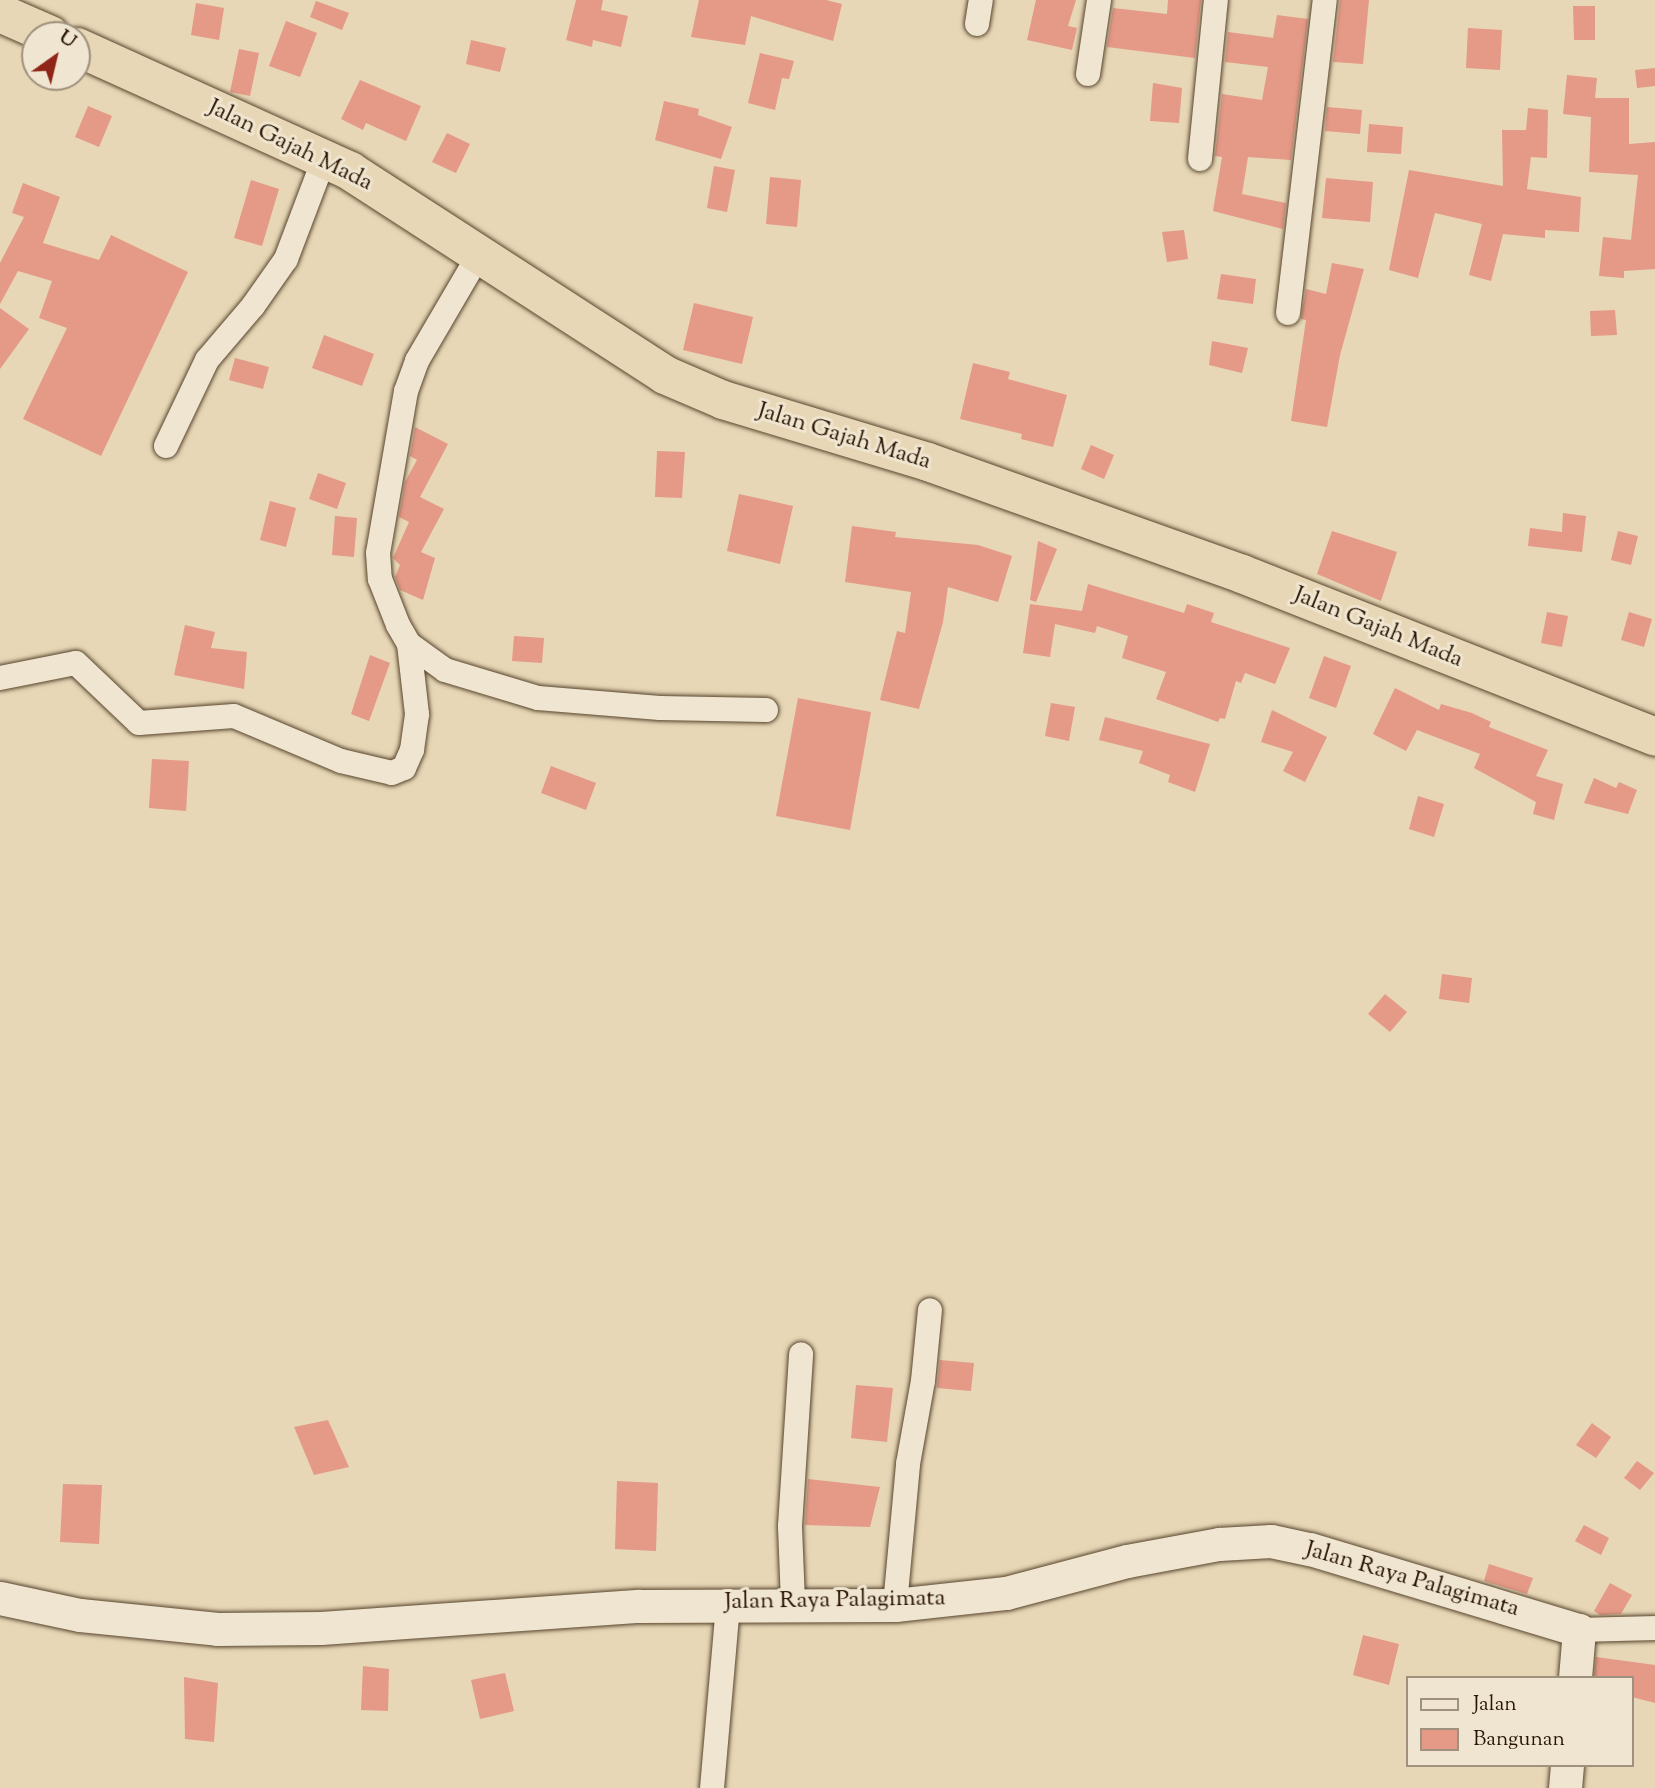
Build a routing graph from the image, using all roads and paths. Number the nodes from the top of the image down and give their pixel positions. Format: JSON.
{"nodes":[{"id":1,"x":1099,"y":0,"type":"edge"},
{"id":2,"x":1216,"y":0,"type":"edge"},
{"id":3,"x":1325,"y":0,"type":"edge"},
{"id":4,"x":0,"y":13,"type":"edge"},
{"id":5,"x":21,"y":22,"type":"edge"},
{"id":6,"x":91,"y":53,"type":"edge"},
{"id":7,"x":1088,"y":74,"type":"dead end"},
{"id":8,"x":324,"y":159,"type":"junction"},
{"id":9,"x":1200,"y":159,"type":"dead end"},
{"id":10,"x":480,"y":253,"type":"junction"},
{"id":11,"x":1287,"y":313,"type":"dead end"},
{"id":12,"x":166,"y":446,"type":"dead end"},
{"id":13,"x":409,"y":644,"type":"junction"},
{"id":14,"x":0,"y":678,"type":"edge"},
{"id":15,"x":765,"y":710,"type":"dead end"},
{"id":16,"x":1655,"y":737,"type":"edge"},
{"id":17,"x":930,"y":1310,"type":"dead end"},
{"id":18,"x":801,"y":1354,"type":"dead end"},
{"id":19,"x":0,"y":1598,"type":"edge"},
{"id":20,"x":793,"y":1602,"type":"junction"},
{"id":21,"x":728,"y":1604,"type":"junction"},
{"id":22,"x":895,"y":1605,"type":"junction"},
{"id":23,"x":1655,"y":1629,"type":"edge"},
{"id":24,"x":1579,"y":1630,"type":"junction"},
{"id":25,"x":1575,"y":1676,"type":"edge"},
{"id":26,"x":1567,"y":1767,"type":"edge"},
{"id":27,"x":712,"y":1788,"type":"edge"},
{"id":28,"x":1565,"y":1788,"type":"edge"}],
"edges":[{"from":1,"to":7,"type":"street"},
{"from":2,"to":9,"type":"street"},
{"from":3,"to":11,"type":"street"},
{"from":4,"to":5,"type":"highway"},
{"from":6,"to":8,"type":"highway","name":"Jalan Gajah Mada"},
{"from":8,"to":10,"type":"highway","name":"Jalan Gajah Mada"},
{"from":8,"to":12,"type":"street"},
{"from":10,"to":13,"type":"street"},
{"from":10,"to":16,"type":"highway","name":"Jalan Gajah Mada"},
{"from":13,"to":14,"type":"street"},
{"from":13,"to":15,"type":"street"},
{"from":17,"to":22,"type":"street"},
{"from":18,"to":20,"type":"street"},
{"from":19,"to":21,"type":"street","name":"Jalan Raya Palagimata"},
{"from":20,"to":21,"type":"street","name":"Jalan Raya Palagimata"},
{"from":20,"to":22,"type":"street","name":"Jalan Raya Palagimata"},
{"from":21,"to":27,"type":"street"},
{"from":22,"to":24,"type":"street","name":"Jalan Raya Palagimata"},
{"from":23,"to":24,"type":"street","name":"Jalan Raya Palagimata"},
{"from":24,"to":25,"type":"street"},
{"from":26,"to":28,"type":"street"}]}
